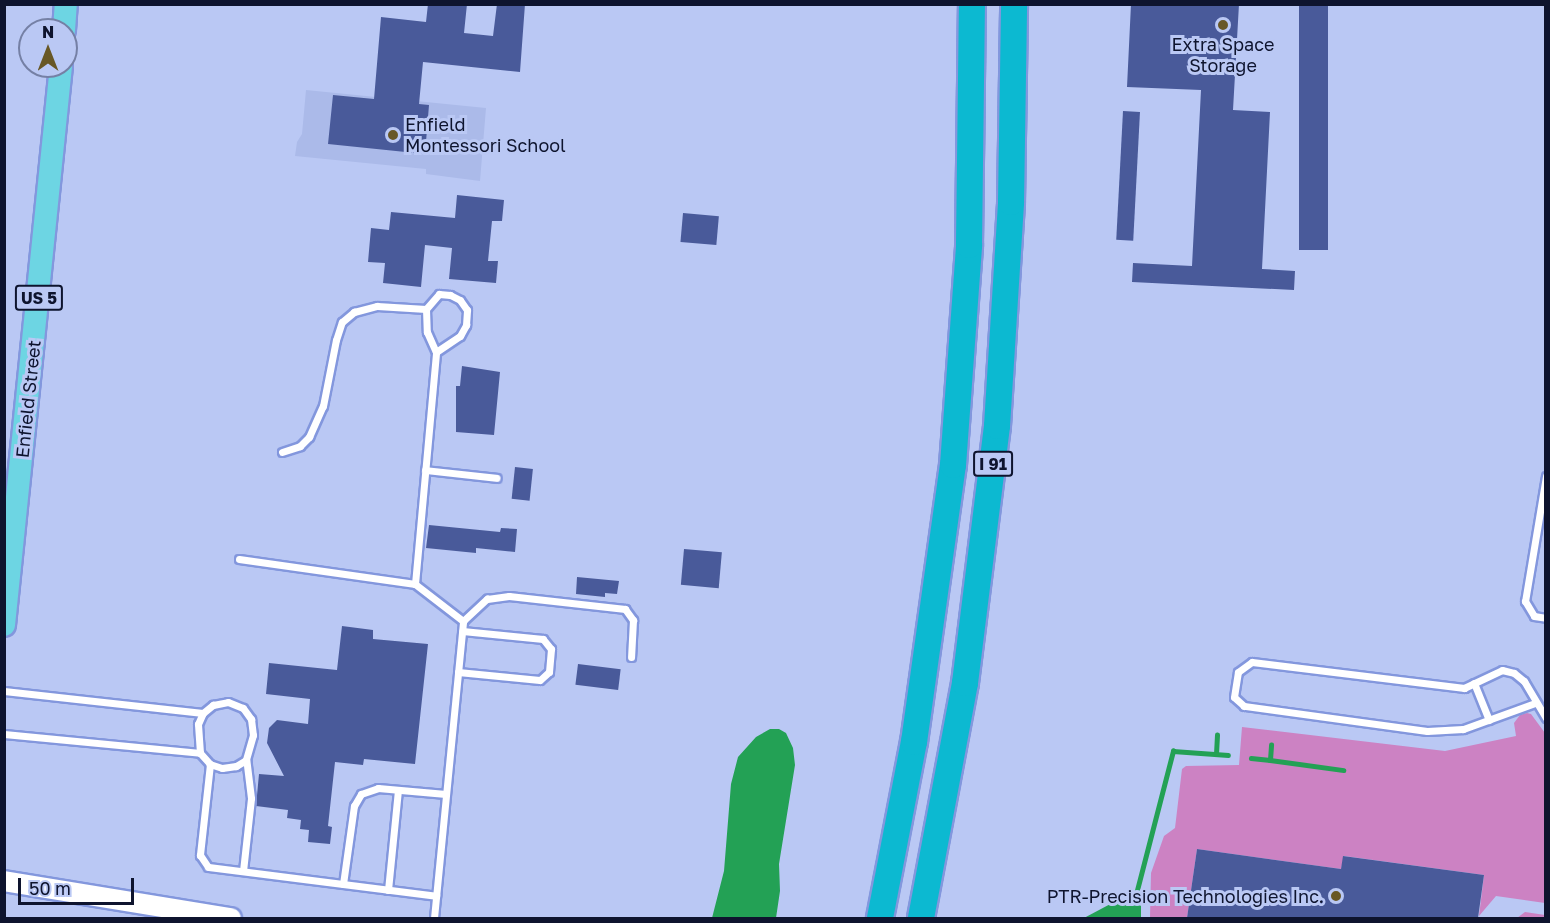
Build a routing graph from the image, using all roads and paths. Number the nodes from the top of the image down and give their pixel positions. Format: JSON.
{"nodes":[{"id":1,"x":972,"y":4,"type":"edge"},
{"id":2,"x":1014,"y":4,"type":"edge"},
{"id":3,"x":60,"y":78,"type":"edge"},
{"id":4,"x":426,"y":309,"type":"junction"},
{"id":5,"x":435,"y":352,"type":"junction"},
{"id":6,"x":282,"y":452,"type":"dead end"},
{"id":7,"x":425,"y":470,"type":"junction"},
{"id":8,"x":1545,"y":476,"type":"edge"},
{"id":9,"x":497,"y":478,"type":"dead end"},
{"id":10,"x":240,"y":560,"type":"dead end"},
{"id":11,"x":415,"y":584,"type":"junction"},
{"id":12,"x":1545,"y":618,"type":"edge"},
{"id":13,"x":463,"y":621,"type":"junction"},
{"id":14,"x":4,"y":625,"type":"edge"},
{"id":15,"x":462,"y":631,"type":"junction"},
{"id":16,"x":631,"y":657,"type":"dead end"},
{"id":17,"x":459,"y":672,"type":"junction"},
{"id":18,"x":1474,"y":683,"type":"junction"},
{"id":19,"x":4,"y":691,"type":"edge"},
{"id":20,"x":1535,"y":703,"type":"junction"},
{"id":21,"x":203,"y":713,"type":"junction"},
{"id":22,"x":1545,"y":718,"type":"edge"},
{"id":23,"x":1489,"y":720,"type":"junction"},
{"id":24,"x":4,"y":734,"type":"edge"},
{"id":25,"x":200,"y":753,"type":"junction"},
{"id":26,"x":246,"y":760,"type":"junction"},
{"id":27,"x":210,"y":764,"type":"junction"},
{"id":28,"x":398,"y":790,"type":"junction"},
{"id":29,"x":446,"y":795,"type":"junction"},
{"id":30,"x":243,"y":872,"type":"junction"},
{"id":31,"x":4,"y":881,"type":"edge"},
{"id":32,"x":343,"y":884,"type":"junction"},
{"id":33,"x":388,"y":890,"type":"junction"},
{"id":34,"x":436,"y":896,"type":"junction"},
{"id":35,"x":231,"y":918,"type":"edge"},
{"id":36,"x":434,"y":918,"type":"edge"},
{"id":37,"x":880,"y":918,"type":"edge"},
{"id":38,"x":921,"y":918,"type":"edge"}],
"edges":[{"from":1,"to":37,"type":"highway","number":"I 91"},
{"from":2,"to":38,"type":"highway","number":"I 91"},
{"from":3,"to":14,"type":"main road","name":"Enfield Street","number":"US 5"},
{"from":4,"to":5,"type":"lane"},
{"from":4,"to":5,"type":"lane"},
{"from":4,"to":6,"type":"lane"},
{"from":5,"to":7,"type":"lane"},
{"from":7,"to":9,"type":"lane"},
{"from":7,"to":11,"type":"lane"},
{"from":8,"to":12,"type":"lane"},
{"from":10,"to":11,"type":"lane"},
{"from":11,"to":13,"type":"lane"},
{"from":13,"to":15,"type":"lane"},
{"from":13,"to":16,"type":"lane"},
{"from":15,"to":17,"type":"lane"},
{"from":15,"to":17,"type":"lane"},
{"from":17,"to":29,"type":"lane"},
{"from":18,"to":20,"type":"lane"},
{"from":18,"to":23,"type":"lane"},
{"from":18,"to":23,"type":"lane"},
{"from":19,"to":21,"type":"lane"},
{"from":20,"to":22,"type":"lane"},
{"from":20,"to":23,"type":"lane"},
{"from":21,"to":25,"type":"lane"},
{"from":21,"to":26,"type":"lane"},
{"from":24,"to":25,"type":"lane"},
{"from":25,"to":27,"type":"lane"},
{"from":26,"to":27,"type":"lane"},
{"from":26,"to":30,"type":"lane"},
{"from":27,"to":30,"type":"lane"},
{"from":28,"to":29,"type":"lane"},
{"from":28,"to":32,"type":"lane"},
{"from":28,"to":33,"type":"lane"},
{"from":29,"to":34,"type":"lane"},
{"from":30,"to":32,"type":"lane"},
{"from":31,"to":35,"type":"street"},
{"from":32,"to":33,"type":"lane"},
{"from":33,"to":34,"type":"lane"},
{"from":34,"to":36,"type":"lane"}]}
